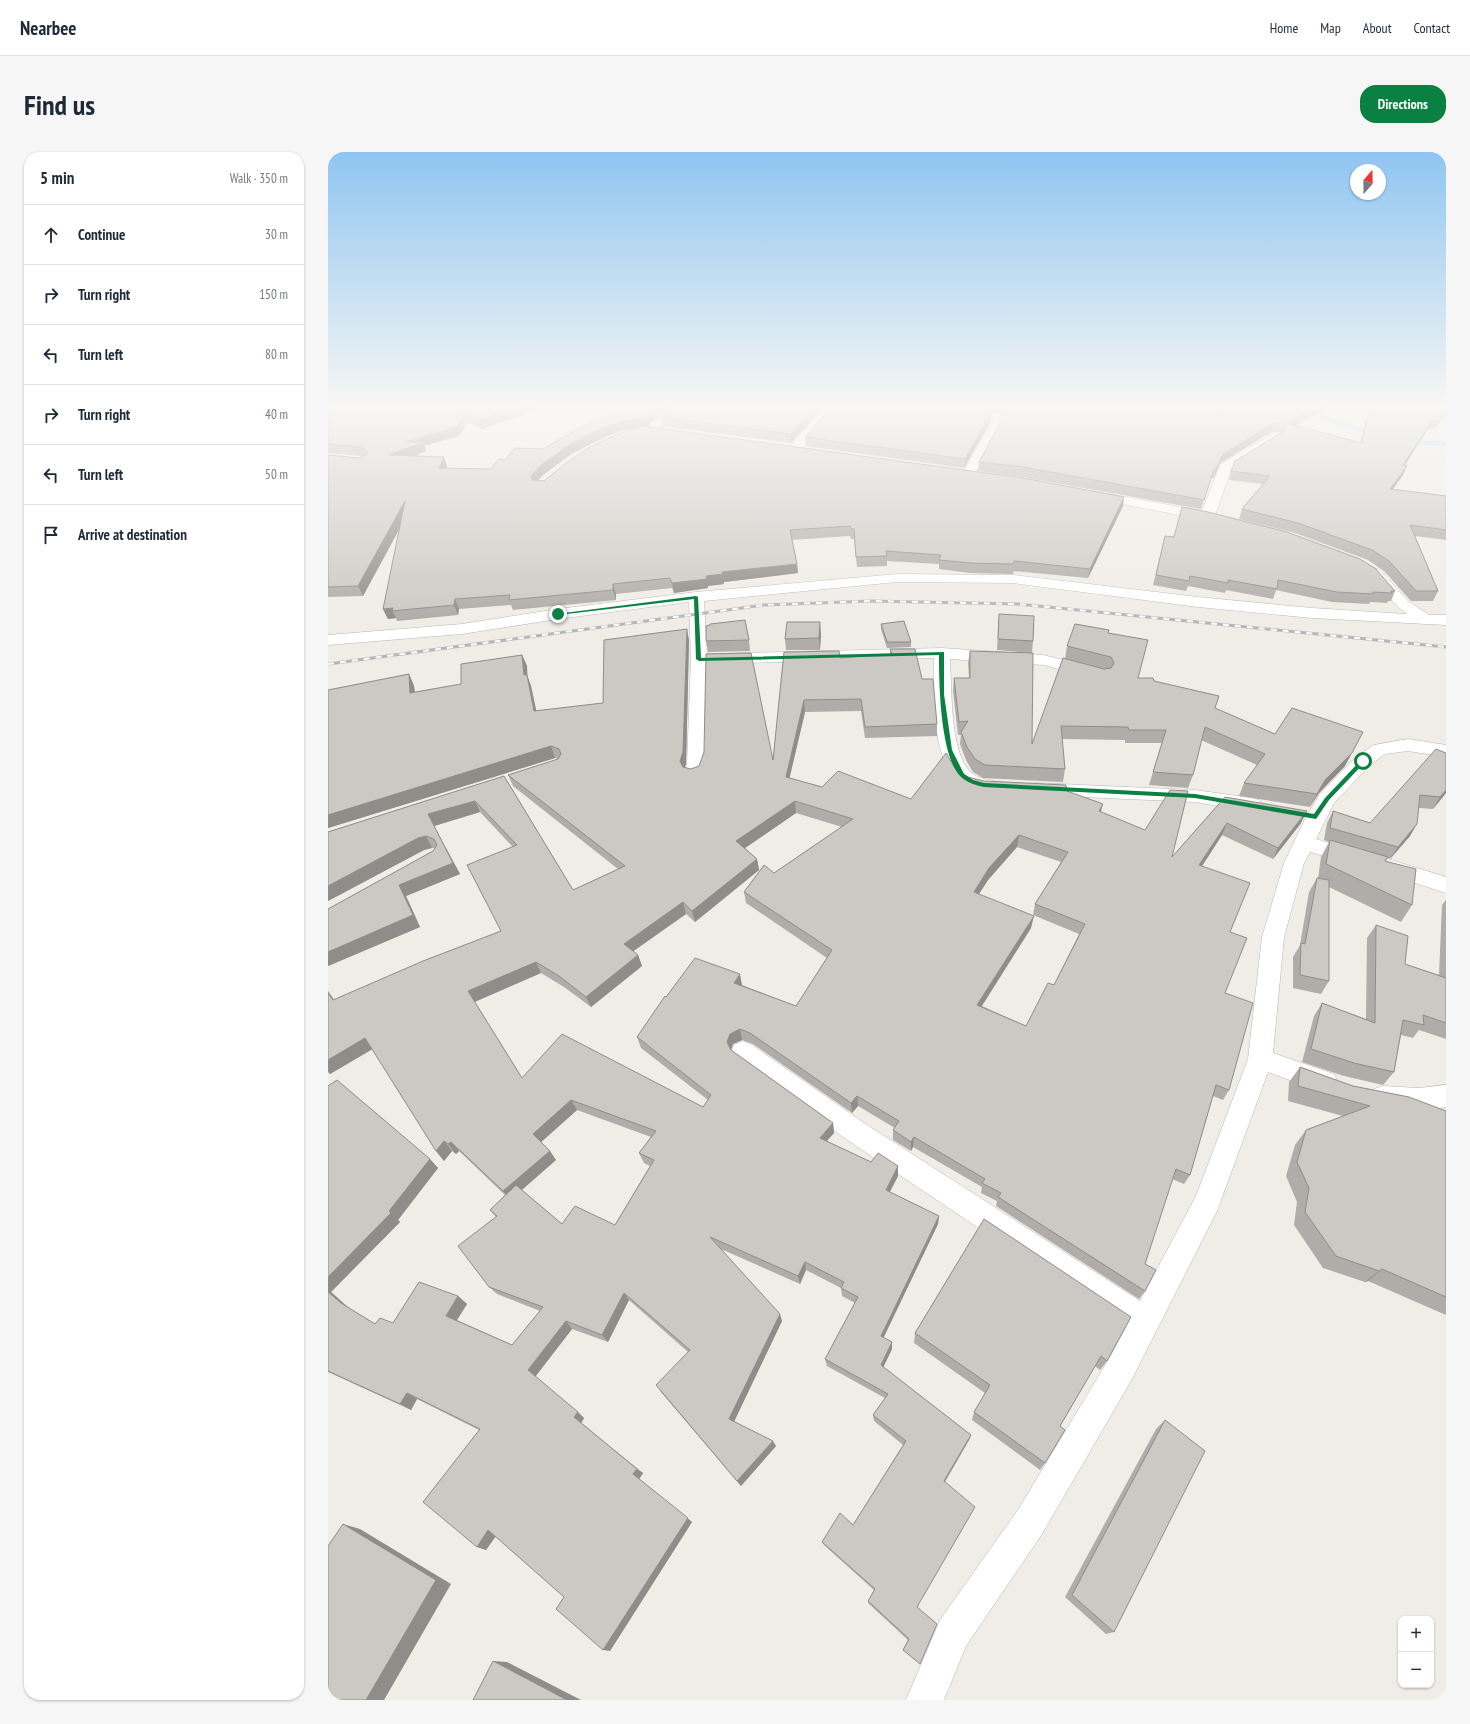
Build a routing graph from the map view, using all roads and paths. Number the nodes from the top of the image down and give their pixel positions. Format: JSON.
{"nodes":[{"id":1,"x":1221,"y":478,"type":"edge"},
{"id":2,"x":1083,"y":493,"type":"edge"},
{"id":3,"x":1206,"y":516,"type":"junction"},
{"id":4,"x":1222,"y":520,"type":"edge"},
{"id":5,"x":1362,"y":564,"type":"edge"},
{"id":6,"x":696,"y":597,"type":"junction"},
{"id":7,"x":1425,"y":620,"type":"junction"},
{"id":8,"x":1446,"y":620,"type":"edge"},
{"id":9,"x":328,"y":640,"type":"edge"},
{"id":10,"x":942,"y":653,"type":"junction"},
{"id":11,"x":699,"y":659,"type":"junction"},
{"id":12,"x":1102,"y":675,"type":"edge"},
{"id":13,"x":1446,"y":751,"type":"edge"},
{"id":14,"x":693,"y":773,"type":"edge"},
{"id":15,"x":1266,"y":807,"type":"edge"},
{"id":16,"x":1304,"y":843,"type":"junction"},
{"id":17,"x":1446,"y":885,"type":"edge"},
{"id":18,"x":743,"y":1052,"type":"dead end"},
{"id":19,"x":1260,"y":1059,"type":"junction"},
{"id":20,"x":1446,"y":1096,"type":"edge"},
{"id":21,"x":1144,"y":1322,"type":"junction"},
{"id":22,"x":925,"y":1700,"type":"edge"}],
"edges":[{"from":1,"to":3,"type":"street"},
{"from":2,"to":3,"type":"street"},
{"from":3,"to":4,"type":"street"},
{"from":5,"to":7,"type":"street"},
{"from":6,"to":7,"type":"street"},
{"from":6,"to":9,"type":"street"},
{"from":6,"to":11,"type":"street"},
{"from":7,"to":8,"type":"street"},
{"from":10,"to":11,"type":"street"},
{"from":10,"to":12,"type":"street"},
{"from":10,"to":15,"type":"street"},
{"from":11,"to":14,"type":"street"},
{"from":13,"to":16,"type":"street"},
{"from":16,"to":17,"type":"street"},
{"from":16,"to":19,"type":"street"},
{"from":18,"to":21,"type":"street"},
{"from":19,"to":20,"type":"street"},
{"from":19,"to":21,"type":"street"},
{"from":21,"to":22,"type":"street"}]}
